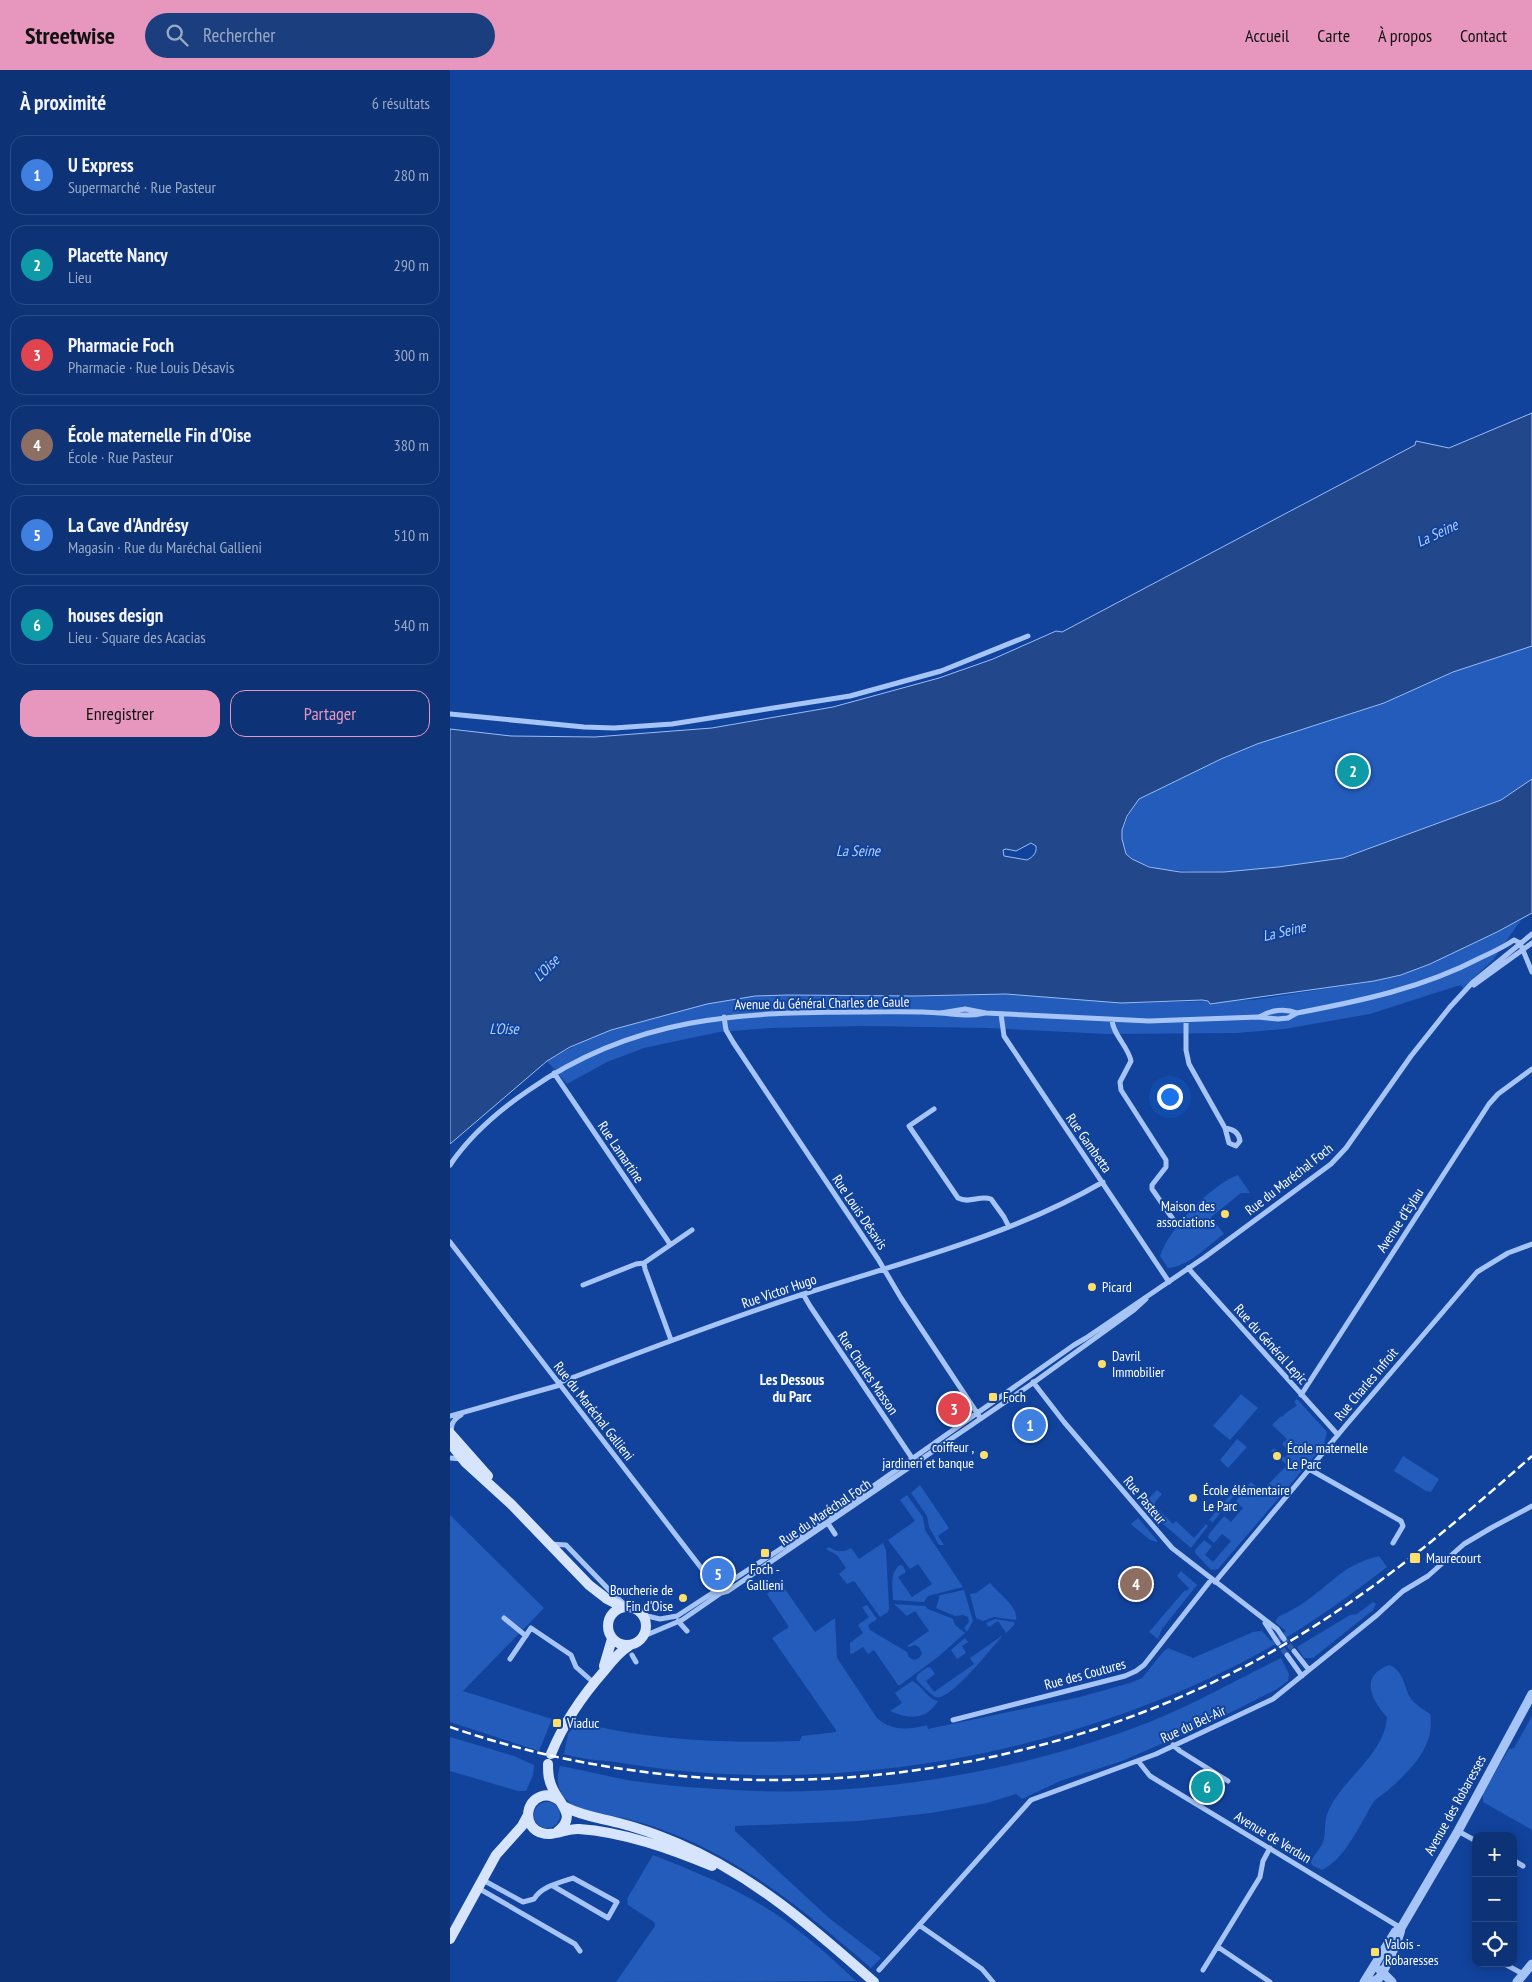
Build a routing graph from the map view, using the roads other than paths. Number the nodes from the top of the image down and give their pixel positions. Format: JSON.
{"nodes":[{"id":1,"x":1028,"y":636,"type":"dead end"},
{"id":2,"x":450,"y":714,"type":"edge"},
{"id":3,"x":1532,"y":934,"type":"edge"},
{"id":4,"x":1532,"y":943,"type":"edge"},
{"id":5,"x":1518,"y":944,"type":"junction"},
{"id":6,"x":1498,"y":949,"type":"junction"},
{"id":7,"x":1523,"y":950,"type":"junction"},
{"id":8,"x":1503,"y":957,"type":"junction"},
{"id":9,"x":1532,"y":972,"type":"edge"},
{"id":10,"x":1465,"y":991,"type":"junction"},
{"id":11,"x":1298,"y":1013,"type":"junction"},
{"id":12,"x":1001,"y":1014,"type":"junction"},
{"id":13,"x":724,"y":1017,"type":"junction"},
{"id":14,"x":1258,"y":1017,"type":"junction"},
{"id":15,"x":1112,"y":1020,"type":"junction"},
{"id":16,"x":1186,"y":1020,"type":"junction"},
{"id":17,"x":1532,"y":1070,"type":"edge"},
{"id":18,"x":554,"y":1073,"type":"junction"},
{"id":19,"x":934,"y":1109,"type":"dead end"},
{"id":20,"x":1225,"y":1128,"type":"dead end"},
{"id":21,"x":450,"y":1165,"type":"edge"},
{"id":22,"x":1103,"y":1182,"type":"junction"},
{"id":23,"x":1176,"y":1225,"type":"dead end"},
{"id":24,"x":1009,"y":1227,"type":"junction"},
{"id":25,"x":692,"y":1230,"type":"dead end"},
{"id":26,"x":450,"y":1242,"type":"edge"},
{"id":27,"x":670,"y":1244,"type":"junction"},
{"id":28,"x":1532,"y":1244,"type":"edge"},
{"id":29,"x":644,"y":1263,"type":"junction"},
{"id":30,"x":884,"y":1268,"type":"junction"},
{"id":31,"x":1188,"y":1268,"type":"junction"},
{"id":32,"x":1169,"y":1282,"type":"junction"},
{"id":33,"x":583,"y":1285,"type":"dead end"},
{"id":34,"x":1158,"y":1289,"type":"junction"},
{"id":35,"x":803,"y":1294,"type":"junction"},
{"id":36,"x":672,"y":1340,"type":"junction"},
{"id":37,"x":1030,"y":1377,"type":"junction"},
{"id":38,"x":1033,"y":1383,"type":"junction"},
{"id":39,"x":559,"y":1384,"type":"junction"},
{"id":40,"x":1301,"y":1394,"type":"junction"},
{"id":41,"x":463,"y":1413,"type":"junction"},
{"id":42,"x":450,"y":1416,"type":"edge"},
{"id":43,"x":979,"y":1416,"type":"junction"},
{"id":44,"x":1338,"y":1435,"type":"junction"},
{"id":45,"x":451,"y":1438,"type":"edge"},
{"id":46,"x":450,"y":1458,"type":"edge"},
{"id":47,"x":914,"y":1461,"type":"junction"},
{"id":48,"x":465,"y":1462,"type":"junction"},
{"id":49,"x":1309,"y":1469,"type":"junction"},
{"id":50,"x":511,"y":1504,"type":"junction"},
{"id":51,"x":1532,"y":1506,"type":"edge"},
{"id":52,"x":827,"y":1522,"type":"junction"},
{"id":53,"x":835,"y":1534,"type":"dead end"},
{"id":54,"x":1393,"y":1543,"type":"dead end"},
{"id":55,"x":550,"y":1544,"type":"junction"},
{"id":56,"x":1213,"y":1581,"type":"junction"},
{"id":57,"x":589,"y":1586,"type":"junction"},
{"id":58,"x":717,"y":1588,"type":"junction"},
{"id":59,"x":721,"y":1593,"type":"junction"},
{"id":60,"x":625,"y":1607,"type":"junction"},
{"id":61,"x":643,"y":1615,"type":"junction"},
{"id":62,"x":504,"y":1618,"type":"dead end"},
{"id":63,"x":1261,"y":1619,"type":"junction"},
{"id":64,"x":609,"y":1620,"type":"junction"},
{"id":65,"x":678,"y":1621,"type":"junction"},
{"id":66,"x":687,"y":1631,"type":"dead end"},
{"id":67,"x":526,"y":1636,"type":"junction"},
{"id":68,"x":644,"y":1636,"type":"junction"},
{"id":69,"x":612,"y":1639,"type":"junction"},
{"id":70,"x":1284,"y":1639,"type":"tunnel mouth"},
{"id":71,"x":1278,"y":1643,"type":"tunnel mouth"},
{"id":72,"x":631,"y":1651,"type":"junction"},
{"id":73,"x":1294,"y":1651,"type":"tunnel mouth"},
{"id":74,"x":1287,"y":1656,"type":"tunnel mouth"},
{"id":75,"x":510,"y":1659,"type":"dead end"},
{"id":76,"x":636,"y":1662,"type":"dead end"},
{"id":77,"x":1309,"y":1670,"type":"junction"},
{"id":78,"x":1302,"y":1676,"type":"junction"},
{"id":79,"x":596,"y":1679,"type":"junction"},
{"id":80,"x":1532,"y":1694,"type":"edge"},
{"id":81,"x":953,"y":1720,"type":"dead end"},
{"id":82,"x":1173,"y":1745,"type":"junction"},
{"id":83,"x":551,"y":1754,"type":"dead end"},
{"id":84,"x":1138,"y":1761,"type":"junction"},
{"id":85,"x":1228,"y":1781,"type":"dead end"},
{"id":86,"x":537,"y":1798,"type":"junction"},
{"id":87,"x":562,"y":1804,"type":"junction"},
{"id":88,"x":528,"y":1815,"type":"junction"},
{"id":89,"x":1458,"y":1831,"type":"junction"},
{"id":90,"x":537,"y":1832,"type":"junction"},
{"id":91,"x":556,"y":1832,"type":"junction"},
{"id":92,"x":510,"y":1839,"type":"junction"},
{"id":93,"x":1472,"y":1839,"type":"edge"},
{"id":94,"x":1270,"y":1848,"type":"junction"},
{"id":95,"x":1517,"y":1862,"type":"edge"},
{"id":96,"x":1523,"y":1866,"type":"dead end"},
{"id":97,"x":480,"y":1884,"type":"junction"},
{"id":98,"x":552,"y":1886,"type":"junction"},
{"id":99,"x":758,"y":1887,"type":"junction"},
{"id":100,"x":919,"y":1924,"type":"junction"},
{"id":101,"x":1401,"y":1928,"type":"junction"},
{"id":102,"x":450,"y":1939,"type":"edge"},
{"id":103,"x":1218,"y":1948,"type":"junction"},
{"id":104,"x":580,"y":1951,"type":"dead end"},
{"id":105,"x":1532,"y":1964,"type":"edge"},
{"id":106,"x":1510,"y":1967,"type":"edge"},
{"id":107,"x":1372,"y":1969,"type":"junction"},
{"id":108,"x":879,"y":1970,"type":"dead end"},
{"id":109,"x":1203,"y":1970,"type":"dead end"},
{"id":110,"x":1523,"y":1974,"type":"junction"},
{"id":111,"x":1383,"y":1978,"type":"edge"},
{"id":112,"x":874,"y":1982,"type":"edge"},
{"id":113,"x":993,"y":1982,"type":"edge"},
{"id":114,"x":1270,"y":1982,"type":"edge"},
{"id":115,"x":1364,"y":1982,"type":"edge"},
{"id":116,"x":1517,"y":1982,"type":"edge"}],
"edges":[{"from":1,"to":2,"type":"street"},
{"from":3,"to":5,"type":"street","name":"Rue du Maréchal Foch"},
{"from":4,"to":7,"type":"street","name":"Rue du Maréchal Foch"},
{"from":5,"to":6,"type":"street","name":"Avenue du Général Charles de Gaule"},
{"from":5,"to":7,"type":"street"},
{"from":5,"to":8,"type":"street","name":"Rue du Maréchal Foch"},
{"from":6,"to":8,"type":"street"},
{"from":6,"to":11,"type":"street","name":"Avenue du Général Charles de Gaule"},
{"from":7,"to":9,"type":"street"},
{"from":7,"to":10,"type":"street","name":"Rue du Maréchal Foch"},
{"from":8,"to":10,"type":"street","name":"Rue du Maréchal Foch"},
{"from":10,"to":31,"type":"street","name":"Rue du Maréchal Foch"},
{"from":11,"to":14,"type":"street","name":"Avenue du Général Charles de Gaule"},
{"from":11,"to":14,"type":"street","name":"Avenue du Général Charles de Gaule"},
{"from":12,"to":13,"type":"street","name":"Avenue du Général Charles de Gaule"},
{"from":12,"to":15,"type":"street","name":"Avenue du Général Charles de Gaule"},
{"from":12,"to":22,"type":"street","name":"Rue Gambetta"},
{"from":13,"to":18,"type":"street","name":"Avenue du Général Charles de Gaule"},
{"from":13,"to":30,"type":"street","name":"Rue Louis Désavis"},
{"from":14,"to":16,"type":"street","name":"Avenue du Général Charles de Gaule"},
{"from":15,"to":16,"type":"street","name":"Avenue du Général Charles de Gaule"},
{"from":15,"to":23,"type":"street"},
{"from":16,"to":20,"type":"street"},
{"from":17,"to":40,"type":"street","name":"Avenue d'Eylau"},
{"from":18,"to":21,"type":"street","name":"Avenue du Général Charles de Gaule"},
{"from":18,"to":27,"type":"street","name":"Rue Lamartine"},
{"from":19,"to":24,"type":"street"},
{"from":22,"to":24,"type":"street","name":"Rue Victor Hugo"},
{"from":22,"to":32,"type":"street","name":"Rue Gambetta"},
{"from":24,"to":30,"type":"street","name":"Rue Victor Hugo"},
{"from":25,"to":27,"type":"street"},
{"from":26,"to":39,"type":"street","name":"Rue du Maréchal Gallieni"},
{"from":27,"to":29,"type":"street"},
{"from":28,"to":44,"type":"street","name":"Rue Charles Infroit"},
{"from":29,"to":33,"type":"street"},
{"from":29,"to":36,"type":"street"},
{"from":30,"to":35,"type":"street","name":"Rue Victor Hugo"},
{"from":30,"to":43,"type":"street","name":"Rue Louis Désavis"},
{"from":31,"to":32,"type":"street","name":"Rue du Maréchal Foch"},
{"from":31,"to":40,"type":"street","name":"Rue du Général Lepic"},
{"from":32,"to":34,"type":"street","name":"Rue du Maréchal Foch"},
{"from":34,"to":37,"type":"street","name":"Rue du Maréchal Foch"},
{"from":34,"to":38,"type":"street","name":"Rue du Maréchal Foch"},
{"from":35,"to":36,"type":"street","name":"Rue Victor Hugo"},
{"from":35,"to":47,"type":"street","name":"Rue Charles Masson"},
{"from":36,"to":39,"type":"street","name":"Rue Victor Hugo"},
{"from":37,"to":38,"type":"street","name":"Rue Pasteur"},
{"from":37,"to":43,"type":"street","name":"Rue du Maréchal Foch"},
{"from":38,"to":43,"type":"street","name":"Rue du Maréchal Foch"},
{"from":38,"to":56,"type":"street","name":"Rue Pasteur"},
{"from":39,"to":41,"type":"street","name":"Rue Victor Hugo"},
{"from":39,"to":58,"type":"street","name":"Rue du Maréchal Gallieni"},
{"from":40,"to":44,"type":"street","name":"Rue du Général Lepic"},
{"from":41,"to":42,"type":"street","name":"Rue Victor Hugo"},
{"from":41,"to":45,"type":"street"},
{"from":43,"to":47,"type":"street","name":"Rue du Maréchal Foch"},
{"from":44,"to":49,"type":"street","name":"Rue Charles Infroit"},
{"from":45,"to":48,"type":"main road"},
{"from":45,"to":50,"type":"main road"},
{"from":46,"to":48,"type":"street"},
{"from":47,"to":52,"type":"street","name":"Rue du Maréchal Foch"},
{"from":48,"to":50,"type":"main road"},
{"from":49,"to":54,"type":"street"},
{"from":49,"to":56,"type":"street","name":"Rue Charles Infroit"},
{"from":50,"to":55,"type":"main road"},
{"from":51,"to":77,"type":"street","name":"Rue du Bel-Air"},
{"from":52,"to":53,"type":"street"},
{"from":52,"to":58,"type":"street","name":"Rue du Maréchal Foch"},
{"from":52,"to":59,"type":"street","name":"Rue du Maréchal Foch"},
{"from":55,"to":57,"type":"main road"},
{"from":55,"to":60,"type":"street"},
{"from":56,"to":63,"type":"street","name":"Rue Pasteur"},
{"from":56,"to":81,"type":"street","name":"Rue des Coutures"},
{"from":57,"to":60,"type":"main road"},
{"from":57,"to":64,"type":"main road"},
{"from":58,"to":59,"type":"street","name":"Rue du Maréchal Gallieni"},
{"from":58,"to":61,"type":"street","name":"Rue du Maréchal Foch"},
{"from":59,"to":65,"type":"street","name":"Rue du Maréchal Foch"},
{"from":60,"to":61,"type":"main road"},
{"from":60,"to":64,"type":"main road"},
{"from":61,"to":68,"type":"main road"},
{"from":62,"to":67,"type":"street"},
{"from":63,"to":70,"type":"street","name":"Rue Pasteur"},
{"from":63,"to":71,"type":"street","name":"Rue Pasteur"},
{"from":64,"to":69,"type":"main road"},
{"from":65,"to":66,"type":"street"},
{"from":65,"to":68,"type":"street","name":"Rue du Maréchal Foch"},
{"from":67,"to":75,"type":"street"},
{"from":67,"to":79,"type":"street"},
{"from":68,"to":72,"type":"main road"},
{"from":69,"to":72,"type":"main road"},
{"from":69,"to":79,"type":"main road"},
{"from":72,"to":76,"type":"street"},
{"from":72,"to":79,"type":"main road"},
{"from":73,"to":77,"type":"street"},
{"from":74,"to":78,"type":"street"},
{"from":77,"to":78,"type":"street","name":"Rue du Bel-Air"},
{"from":78,"to":82,"type":"street","name":"Rue du Bel-Air"},
{"from":79,"to":83,"type":"main road"},
{"from":80,"to":89,"type":"street","name":"Avenue des Robaresses"},
{"from":82,"to":84,"type":"street","name":"Rue du Bel-Air"},
{"from":82,"to":85,"type":"street"},
{"from":84,"to":94,"type":"street","name":"Avenue de Verdun"},
{"from":84,"to":100,"type":"street","name":"Rue du Bel-Air"},
{"from":86,"to":87,"type":"main road"},
{"from":86,"to":87,"type":"main road"},
{"from":86,"to":88,"type":"main road"},
{"from":87,"to":91,"type":"main road"},
{"from":87,"to":99,"type":"main road"},
{"from":88,"to":90,"type":"main road"},
{"from":88,"to":92,"type":"main road"},
{"from":89,"to":93,"type":"street"},
{"from":89,"to":101,"type":"street","name":"Avenue des Robaresses"},
{"from":90,"to":91,"type":"main road"},
{"from":90,"to":92,"type":"main road"},
{"from":91,"to":99,"type":"main road"},
{"from":92,"to":97,"type":"main road"},
{"from":94,"to":101,"type":"street","name":"Avenue de Verdun"},
{"from":94,"to":103,"type":"street"},
{"from":95,"to":96,"type":"street"},
{"from":97,"to":98,"type":"street"},
{"from":97,"to":102,"type":"main road"},
{"from":97,"to":104,"type":"street"},
{"from":98,"to":98,"type":"street"},
{"from":99,"to":112,"type":"main road"},
{"from":100,"to":108,"type":"street","name":"Rue du Bel-Air"},
{"from":100,"to":113,"type":"street"},
{"from":101,"to":107,"type":"street","name":"Avenue des Robaresses"},
{"from":101,"to":111,"type":"street","name":"Avenue des Robaresses"},
{"from":103,"to":109,"type":"street"},
{"from":103,"to":114,"type":"street"},
{"from":105,"to":110,"type":"street"},
{"from":106,"to":110,"type":"street"},
{"from":107,"to":111,"type":"street"},
{"from":107,"to":115,"type":"street","name":"Avenue des Robaresses"},
{"from":110,"to":116,"type":"street"}]}
